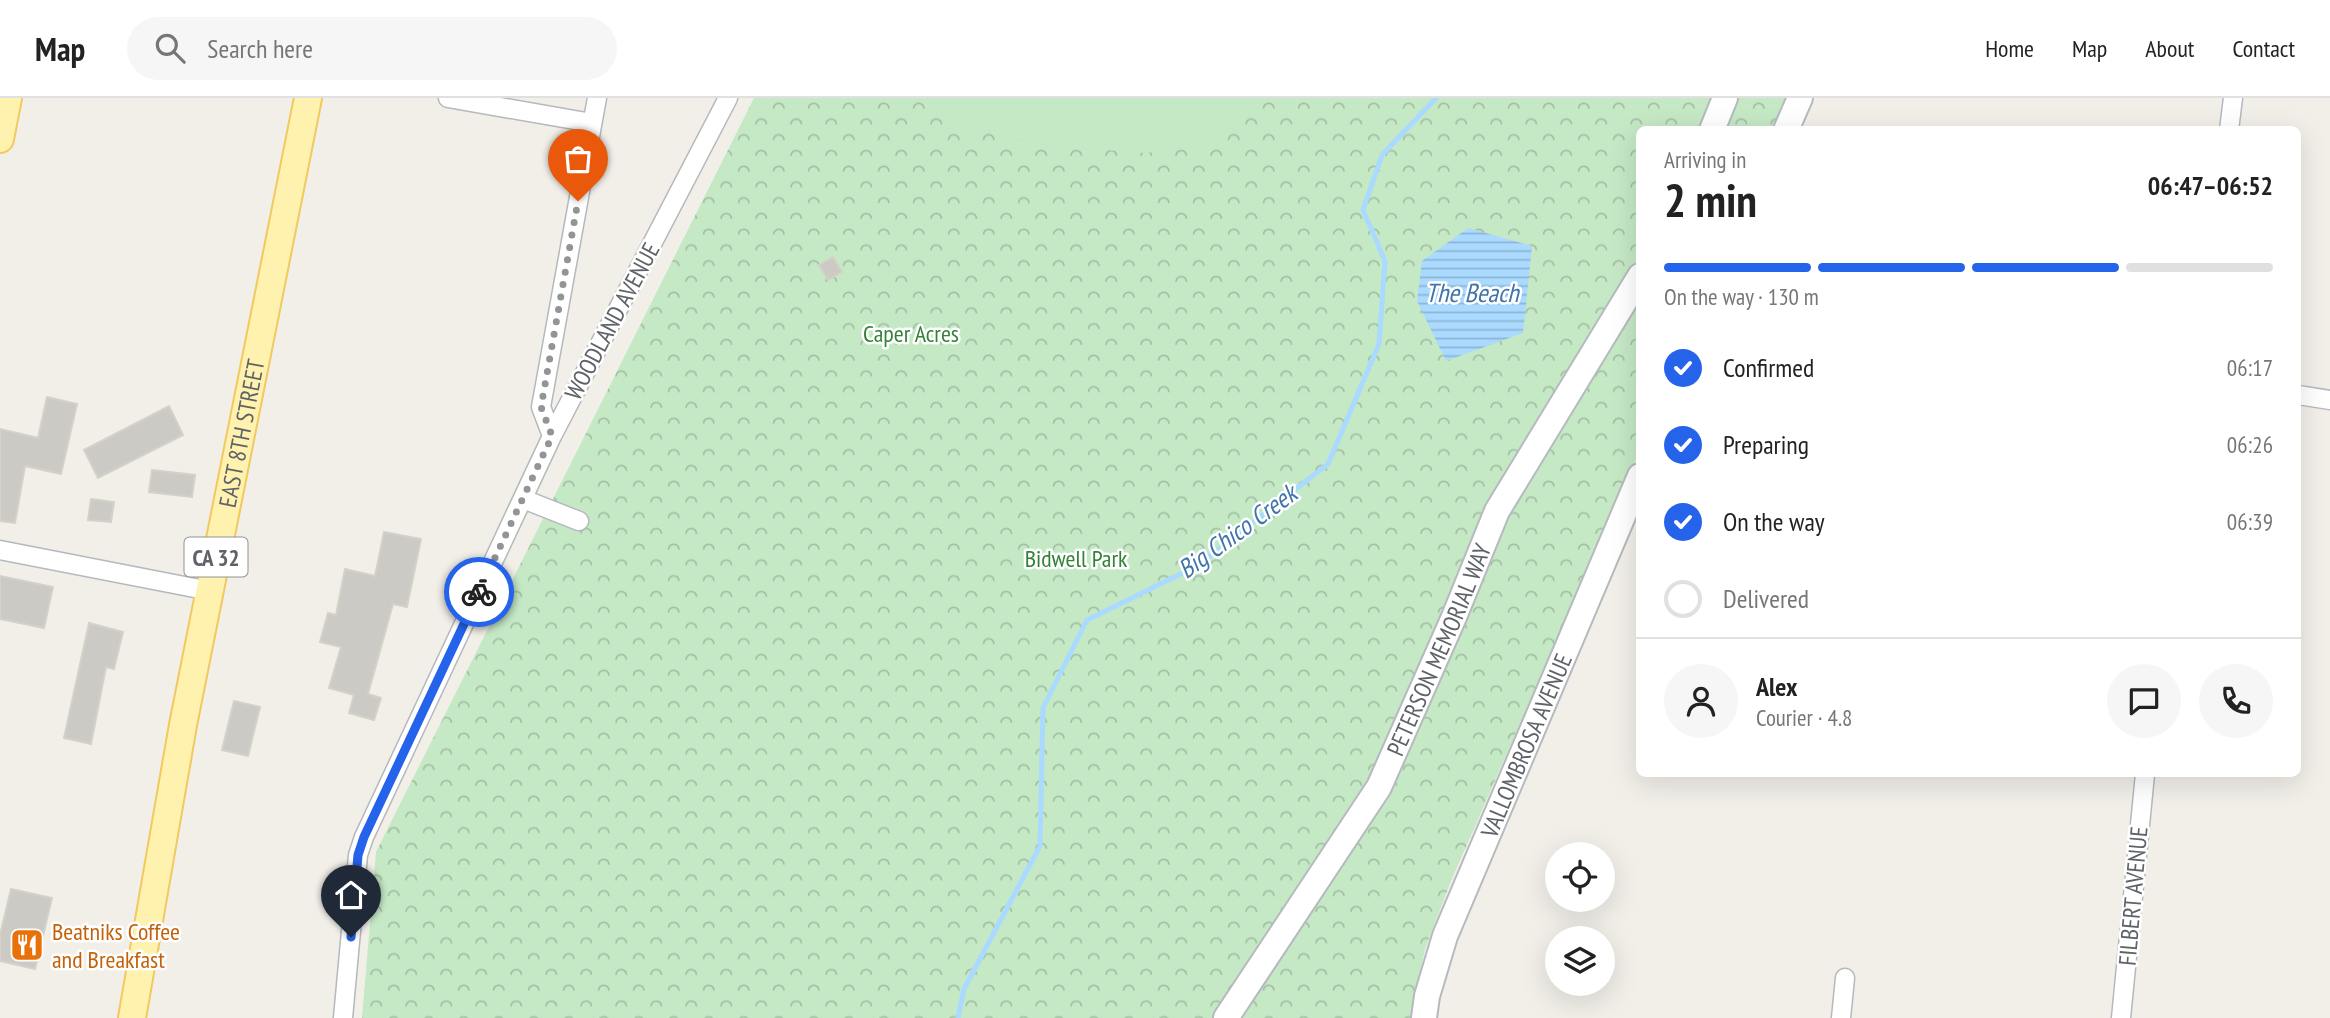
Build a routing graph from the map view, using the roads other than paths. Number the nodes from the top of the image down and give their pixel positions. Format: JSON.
{"nodes":[{"id":1,"x":8,"y":98,"type":"edge"},
{"id":2,"x":308,"y":98,"type":"edge"},
{"id":3,"x":448,"y":98,"type":"edge"},
{"id":4,"x":597,"y":98,"type":"edge"},
{"id":5,"x":729,"y":98,"type":"edge"},
{"id":6,"x":1725,"y":98,"type":"edge"},
{"id":7,"x":1800,"y":98,"type":"edge"},
{"id":8,"x":2233,"y":98,"type":"edge"},
{"id":9,"x":592,"y":124,"type":"junction"},
{"id":10,"x":1714,"y":126,"type":"edge"},
{"id":11,"x":1788,"y":126,"type":"edge"},
{"id":12,"x":2230,"y":126,"type":"edge"},
{"id":13,"x":0,"y":139,"type":"edge"},
{"id":14,"x":1636,"y":283,"type":"edge"},
{"id":15,"x":2301,"y":395,"type":"edge"},
{"id":16,"x":2330,"y":400,"type":"edge"},
{"id":17,"x":552,"y":436,"type":"junction"},
{"id":18,"x":1636,"y":485,"type":"edge"},
{"id":19,"x":523,"y":499,"type":"junction"},
{"id":20,"x":579,"y":521,"type":"dead end"},
{"id":21,"x":0,"y":550,"type":"edge"},
{"id":22,"x":210,"y":591,"type":"junction"},
{"id":23,"x":2145,"y":777,"type":"edge"},
{"id":24,"x":1845,"y":978,"type":"dead end"},
{"id":25,"x":132,"y":1018,"type":"edge"},
{"id":26,"x":343,"y":1018,"type":"edge"},
{"id":27,"x":1226,"y":1018,"type":"edge"},
{"id":28,"x":1423,"y":1018,"type":"edge"},
{"id":29,"x":1841,"y":1018,"type":"edge"},
{"id":30,"x":2121,"y":1018,"type":"edge"}],
"edges":[{"from":1,"to":13,"type":"main road"},
{"from":2,"to":22,"type":"main road","name":"EAST 8TH STREET","number":"CA 32"},
{"from":3,"to":9,"type":"street"},
{"from":4,"to":9,"type":"street"},
{"from":5,"to":17,"type":"street","name":"WOODLAND AVENUE"},
{"from":6,"to":10,"type":"street"},
{"from":7,"to":11,"type":"street"},
{"from":8,"to":12,"type":"street"},
{"from":9,"to":17,"type":"street"},
{"from":14,"to":27,"type":"street","name":"PETERSON MEMORIAL WAY"},
{"from":15,"to":16,"type":"street"},
{"from":17,"to":19,"type":"street","name":"WOODLAND AVENUE"},
{"from":18,"to":28,"type":"street","name":"VALLOMBROSA AVENUE"},
{"from":19,"to":20,"type":"street"},
{"from":19,"to":26,"type":"street","name":"WOODLAND AVENUE"},
{"from":21,"to":22,"type":"street"},
{"from":22,"to":25,"type":"main road","name":"EAST 8TH STREET","number":"CA 32"},
{"from":23,"to":30,"type":"street","name":"FILBERT AVENUE"},
{"from":24,"to":29,"type":"street"}]}
